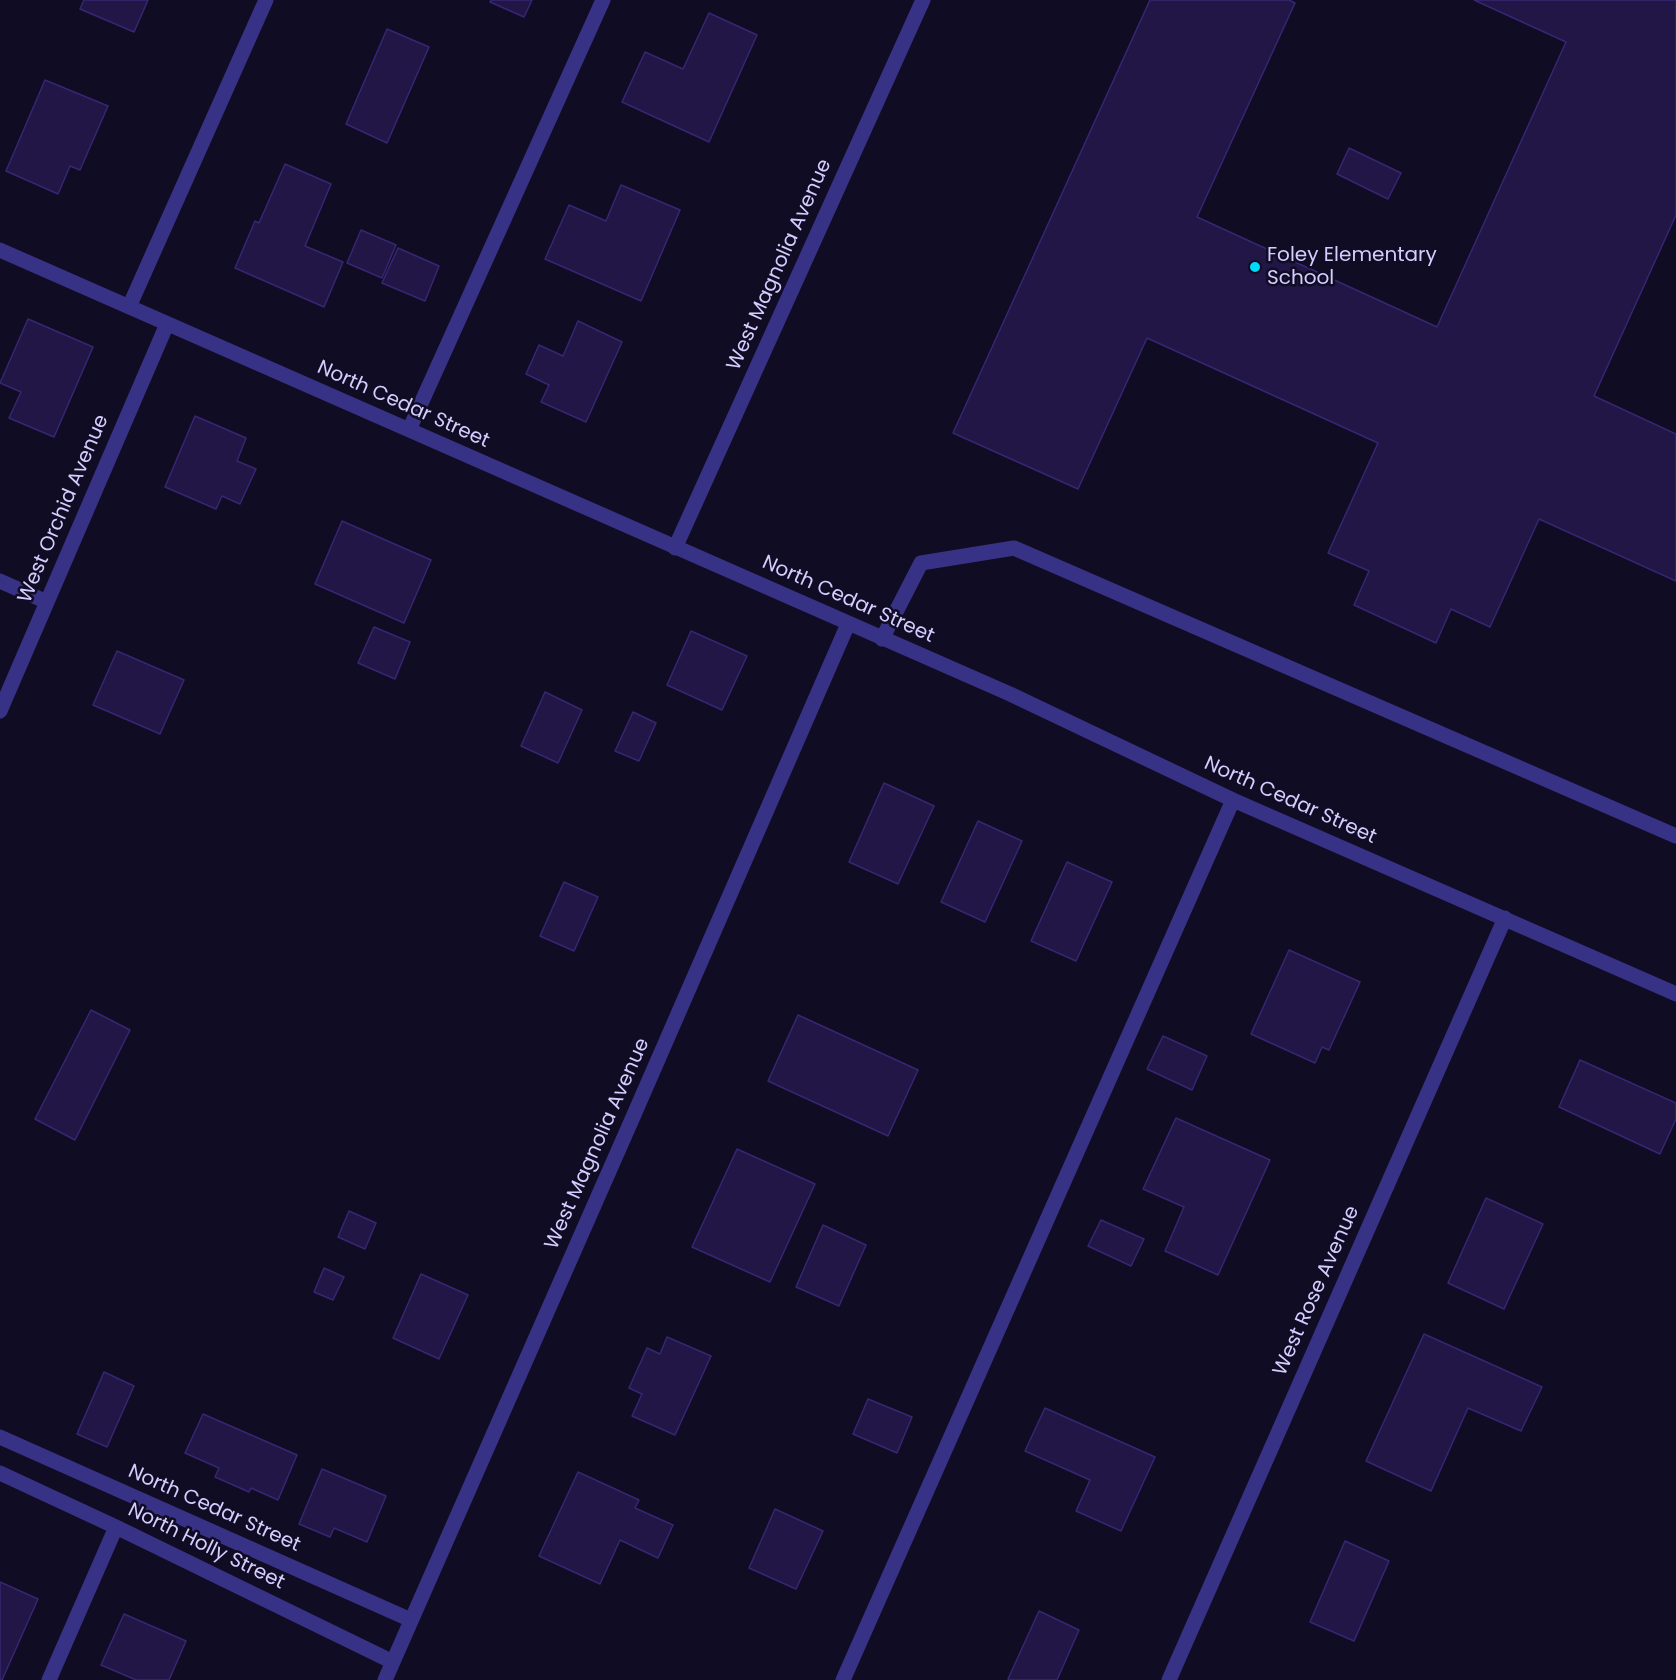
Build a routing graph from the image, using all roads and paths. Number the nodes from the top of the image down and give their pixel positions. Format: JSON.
{"nodes":[{"id":1,"x":266,"y":0,"type":"edge"},
{"id":2,"x":603,"y":0,"type":"edge"},
{"id":3,"x":923,"y":0,"type":"edge"},
{"id":4,"x":0,"y":250,"type":"edge"},
{"id":5,"x":129,"y":307,"type":"junction"},
{"id":6,"x":167,"y":324,"type":"junction"},
{"id":7,"x":409,"y":430,"type":"junction"},
{"id":8,"x":675,"y":548,"type":"junction"},
{"id":9,"x":0,"y":581,"type":"edge"},
{"id":10,"x":47,"y":602,"type":"junction"},
{"id":11,"x":848,"y":624,"type":"junction"},
{"id":12,"x":882,"y":639,"type":"junction"},
{"id":13,"x":0,"y":711,"type":"edge"},
{"id":14,"x":1233,"y":800,"type":"junction"},
{"id":15,"x":1676,"y":836,"type":"edge"},
{"id":16,"x":1504,"y":918,"type":"junction"},
{"id":17,"x":1676,"y":994,"type":"edge"},
{"id":18,"x":0,"y":1437,"type":"edge"},
{"id":19,"x":0,"y":1473,"type":"edge"},
{"id":20,"x":116,"y":1527,"type":"junction"},
{"id":21,"x":411,"y":1620,"type":"junction"},
{"id":22,"x":393,"y":1662,"type":"junction"},
{"id":23,"x":49,"y":1680,"type":"edge"},
{"id":24,"x":385,"y":1680,"type":"edge"},
{"id":25,"x":843,"y":1680,"type":"edge"},
{"id":26,"x":1169,"y":1680,"type":"edge"}],
"edges":[{"from":1,"to":5,"type":"street"},
{"from":2,"to":7,"type":"street"},
{"from":3,"to":8,"type":"street","name":"West Magnolia Avenue"},
{"from":4,"to":5,"type":"street","name":"North Cedar Street"},
{"from":5,"to":6,"type":"street","name":"North Cedar Street"},
{"from":6,"to":7,"type":"street","name":"North Cedar Street"},
{"from":6,"to":10,"type":"street","name":"West Orchid Avenue"},
{"from":7,"to":8,"type":"street","name":"North Cedar Street"},
{"from":8,"to":11,"type":"street","name":"North Cedar Street"},
{"from":9,"to":10,"type":"street"},
{"from":10,"to":13,"type":"street","name":"West Orchid Avenue"},
{"from":11,"to":12,"type":"street","name":"North Cedar Street"},
{"from":11,"to":21,"type":"street","name":"West Magnolia Avenue"},
{"from":12,"to":14,"type":"street","name":"North Cedar Street"},
{"from":12,"to":15,"type":"street"},
{"from":14,"to":16,"type":"street","name":"North Cedar Street"},
{"from":14,"to":25,"type":"street"},
{"from":16,"to":17,"type":"street","name":"North Cedar Street"},
{"from":16,"to":26,"type":"street","name":"West Rose Avenue"},
{"from":18,"to":21,"type":"street","name":"North Cedar Street"},
{"from":19,"to":20,"type":"street","name":"North Holly Street"},
{"from":20,"to":22,"type":"street","name":"North Holly Street"},
{"from":20,"to":23,"type":"street"},
{"from":21,"to":22,"type":"street","name":"West Magnolia Avenue"},
{"from":22,"to":24,"type":"street","name":"West Magnolia Avenue"}]}
